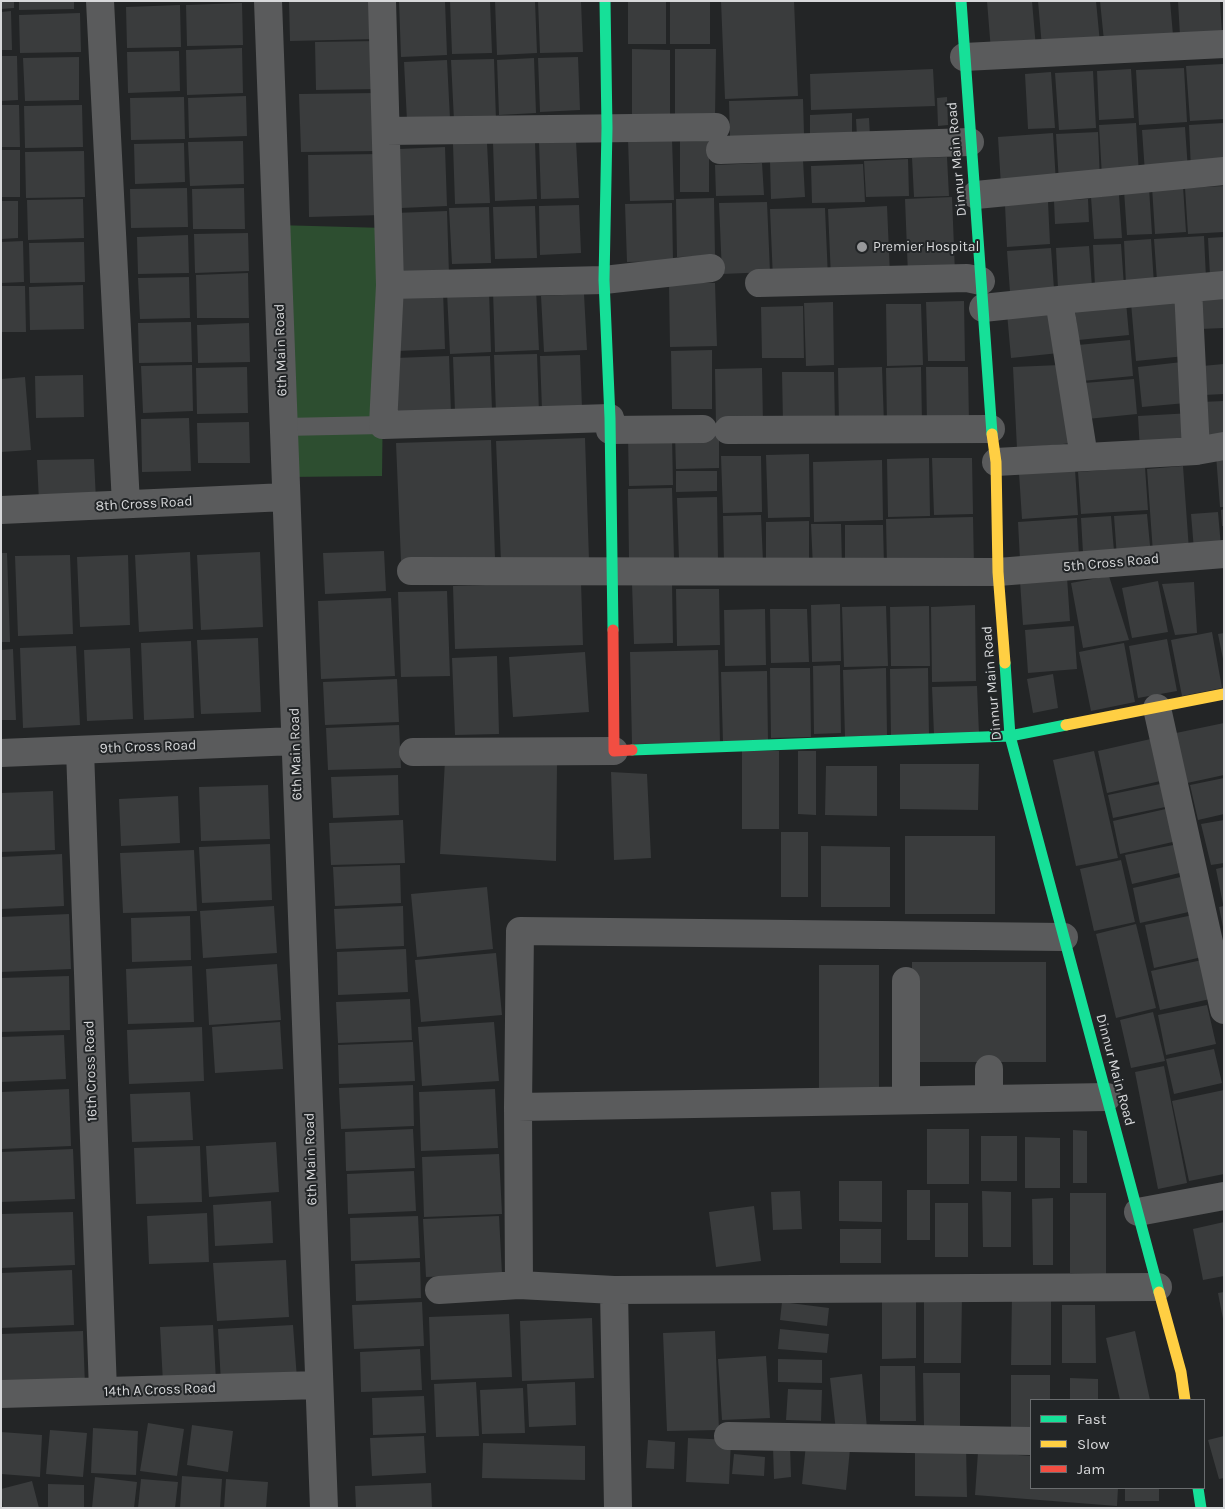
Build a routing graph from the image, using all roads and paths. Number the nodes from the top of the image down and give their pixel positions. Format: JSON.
{"nodes":[{"id":1,"x":100,"y":1,"type":"edge"},
{"id":2,"x":268,"y":1,"type":"edge"},
{"id":3,"x":382,"y":1,"type":"edge"},
{"id":4,"x":605,"y":1,"type":"edge"},
{"id":5,"x":961,"y":1,"type":"edge"},
{"id":6,"x":1224,"y":44,"type":"edge"},
{"id":7,"x":964,"y":57,"type":"junction"},
{"id":8,"x":607,"y":128,"type":"junction"},
{"id":9,"x":386,"y":131,"type":"junction"},
{"id":10,"x":970,"y":142,"type":"junction"},
{"id":11,"x":1224,"y":171,"type":"edge"},
{"id":12,"x":976,"y":195,"type":"junction"},
{"id":13,"x":711,"y":268,"type":"dead end"},
{"id":14,"x":604,"y":280,"type":"junction"},
{"id":15,"x":981,"y":281,"type":"junction"},
{"id":16,"x":759,"y":283,"type":"dead end"},
{"id":17,"x":390,"y":285,"type":"junction"},
{"id":18,"x":1224,"y":285,"type":"edge"},
{"id":19,"x":1188,"y":289,"type":"junction"},
{"id":20,"x":1059,"y":300,"type":"junction"},
{"id":21,"x":983,"y":308,"type":"junction"},
{"id":22,"x":610,"y":424,"type":"junction"},
{"id":23,"x":383,"y":425,"type":"junction"},
{"id":24,"x":284,"y":427,"type":"junction"},
{"id":25,"x":992,"y":429,"type":"junction"},
{"id":26,"x":1224,"y":446,"type":"edge"},
{"id":27,"x":1196,"y":451,"type":"junction"},
{"id":28,"x":1084,"y":457,"type":"junction"},
{"id":29,"x":996,"y":462,"type":"junction"},
{"id":30,"x":286,"y":497,"type":"junction"},
{"id":31,"x":126,"y":504,"type":"junction"},
{"id":32,"x":1,"y":510,"type":"edge"},
{"id":33,"x":1224,"y":554,"type":"edge"},
{"id":34,"x":411,"y":571,"type":"dead end"},
{"id":35,"x":611,"y":571,"type":"junction"},
{"id":36,"x":998,"y":572,"type":"junction"},
{"id":37,"x":1224,"y":694,"type":"edge"},
{"id":38,"x":1157,"y":708,"type":"junction"},
{"id":39,"x":1010,"y":736,"type":"junction"},
{"id":40,"x":295,"y":741,"type":"junction"},
{"id":41,"x":80,"y":750,"type":"junction"},
{"id":42,"x":413,"y":752,"type":"dead end"},
{"id":43,"x":614,"y":752,"type":"junction"},
{"id":44,"x":1,"y":753,"type":"edge"},
{"id":45,"x":1064,"y":937,"type":"junction"},
{"id":46,"x":906,"y":982,"type":"dead end"},
{"id":47,"x":1224,"y":1010,"type":"edge"},
{"id":48,"x":989,"y":1069,"type":"dead end"},
{"id":49,"x":1107,"y":1097,"type":"junction"},
{"id":50,"x":989,"y":1099,"type":"junction"},
{"id":51,"x":906,"y":1100,"type":"junction"},
{"id":52,"x":518,"y":1107,"type":"junction"},
{"id":53,"x":1224,"y":1196,"type":"edge"},
{"id":54,"x":1138,"y":1212,"type":"junction"},
{"id":55,"x":519,"y":1285,"type":"junction"},
{"id":56,"x":1158,"y":1286,"type":"junction"},
{"id":57,"x":439,"y":1290,"type":"dead end"},
{"id":58,"x":614,"y":1290,"type":"junction"},
{"id":59,"x":320,"y":1385,"type":"junction"},
{"id":60,"x":103,"y":1391,"type":"junction"},
{"id":61,"x":1,"y":1394,"type":"edge"},
{"id":62,"x":1185,"y":1399,"type":"edge"},
{"id":63,"x":728,"y":1436,"type":"dead end"},
{"id":64,"x":1030,"y":1441,"type":"edge"},
{"id":65,"x":1198,"y":1489,"type":"edge"},
{"id":66,"x":324,"y":1508,"type":"edge"},
{"id":67,"x":618,"y":1508,"type":"edge"},
{"id":68,"x":1201,"y":1508,"type":"edge"}],
"edges":[{"from":1,"to":31,"type":"street"},
{"from":2,"to":24,"type":"street","name":"6th Main Road"},
{"from":3,"to":9,"type":"street"},
{"from":4,"to":8,"type":"main road"},
{"from":5,"to":7,"type":"main road","name":"Dinnur Main Road"},
{"from":6,"to":7,"type":"street"},
{"from":7,"to":10,"type":"main road","name":"Dinnur Main Road"},
{"from":8,"to":9,"type":"street"},
{"from":8,"to":10,"type":"street"},
{"from":8,"to":14,"type":"main road"},
{"from":9,"to":17,"type":"street"},
{"from":10,"to":12,"type":"main road","name":"Dinnur Main Road"},
{"from":11,"to":12,"type":"street"},
{"from":12,"to":15,"type":"main road","name":"Dinnur Main Road"},
{"from":13,"to":14,"type":"street"},
{"from":14,"to":17,"type":"street"},
{"from":14,"to":22,"type":"main road"},
{"from":15,"to":16,"type":"street"},
{"from":15,"to":21,"type":"main road","name":"Dinnur Main Road"},
{"from":17,"to":23,"type":"street"},
{"from":18,"to":19,"type":"street"},
{"from":19,"to":20,"type":"street"},
{"from":19,"to":27,"type":"street"},
{"from":20,"to":21,"type":"street"},
{"from":20,"to":28,"type":"street"},
{"from":21,"to":25,"type":"main road","name":"Dinnur Main Road"},
{"from":22,"to":23,"type":"street"},
{"from":22,"to":25,"type":"street"},
{"from":22,"to":35,"type":"main road"},
{"from":23,"to":24,"type":"lane"},
{"from":24,"to":30,"type":"street","name":"6th Main Road"},
{"from":25,"to":29,"type":"main road","name":"Dinnur Main Road"},
{"from":26,"to":27,"type":"street"},
{"from":27,"to":28,"type":"street"},
{"from":28,"to":29,"type":"street"},
{"from":29,"to":36,"type":"main road","name":"Dinnur Main Road"},
{"from":30,"to":31,"type":"street","name":"8th Cross Road"},
{"from":30,"to":40,"type":"street","name":"6th Main Road"},
{"from":31,"to":32,"type":"street","name":"8th Cross Road"},
{"from":33,"to":36,"type":"street","name":"5th Cross Road"},
{"from":34,"to":35,"type":"street","name":"5th Cross Road"},
{"from":35,"to":36,"type":"street","name":"5th Cross Road"},
{"from":35,"to":43,"type":"main road"},
{"from":36,"to":39,"type":"main road","name":"Dinnur Main Road"},
{"from":37,"to":38,"type":"main road"},
{"from":38,"to":39,"type":"main road"},
{"from":38,"to":47,"type":"street"},
{"from":39,"to":43,"type":"main road"},
{"from":39,"to":45,"type":"main road","name":"Dinnur Main Road"},
{"from":40,"to":41,"type":"street","name":"9th Cross Road"},
{"from":40,"to":59,"type":"street","name":"6th Main Road"},
{"from":41,"to":44,"type":"street","name":"9th Cross Road"},
{"from":41,"to":60,"type":"street","name":"16th Cross Road"},
{"from":42,"to":43,"type":"street"},
{"from":45,"to":49,"type":"main road","name":"Dinnur Main Road"},
{"from":45,"to":52,"type":"street"},
{"from":46,"to":51,"type":"street"},
{"from":48,"to":50,"type":"street"},
{"from":49,"to":50,"type":"street"},
{"from":49,"to":54,"type":"main road","name":"Dinnur Main Road"},
{"from":50,"to":51,"type":"street"},
{"from":51,"to":52,"type":"street"},
{"from":52,"to":55,"type":"street"},
{"from":53,"to":54,"type":"street"},
{"from":54,"to":56,"type":"main road","name":"Dinnur Main Road"},
{"from":55,"to":57,"type":"street"},
{"from":55,"to":58,"type":"street"},
{"from":56,"to":58,"type":"street"},
{"from":56,"to":62,"type":"main road","name":"Dinnur Main Road"},
{"from":58,"to":67,"type":"street"},
{"from":59,"to":60,"type":"street","name":"14th A Cross Road"},
{"from":59,"to":66,"type":"street","name":"6th Main Road"},
{"from":60,"to":61,"type":"street","name":"14th A Cross Road"},
{"from":63,"to":64,"type":"street"},
{"from":65,"to":68,"type":"main road"}]}
